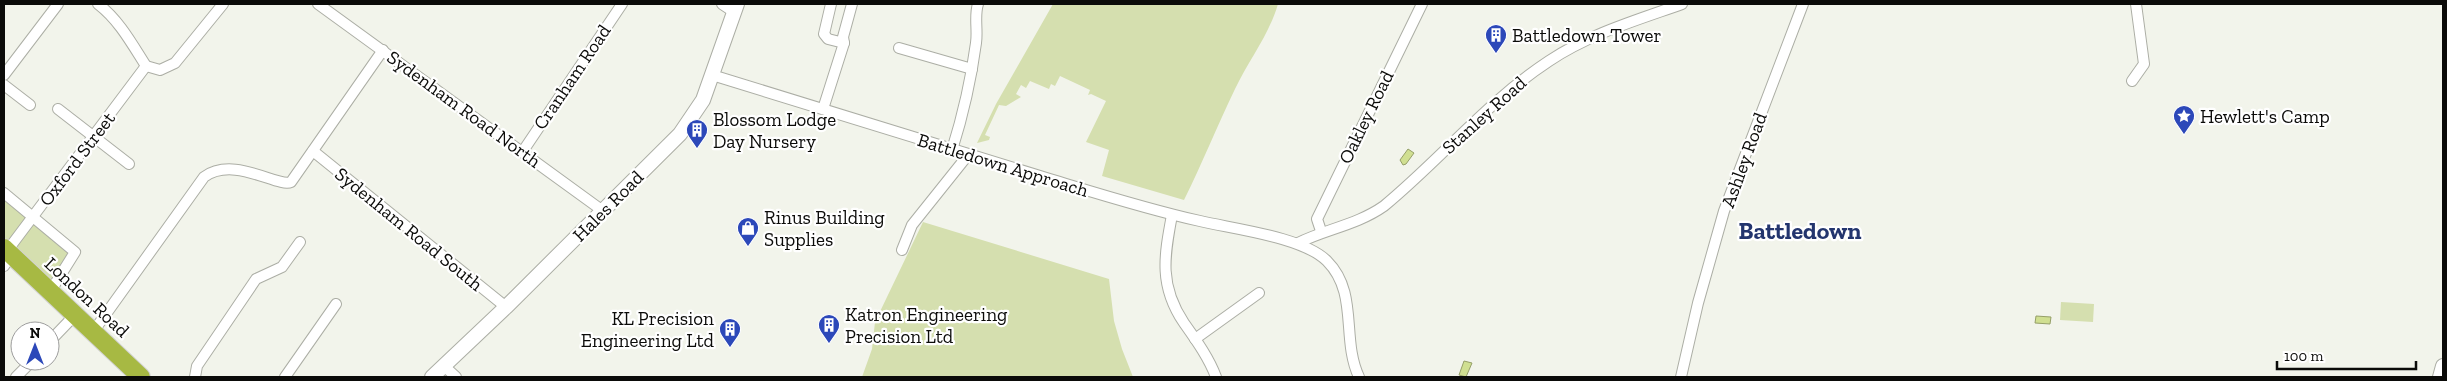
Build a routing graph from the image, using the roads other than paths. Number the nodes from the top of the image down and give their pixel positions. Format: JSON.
{"nodes":[{"id":1,"x":58,"y":4,"type":"edge"},
{"id":2,"x":98,"y":4,"type":"edge"},
{"id":3,"x":223,"y":4,"type":"edge"},
{"id":4,"x":622,"y":4,"type":"edge"},
{"id":5,"x":722,"y":4,"type":"edge"},
{"id":6,"x":831,"y":4,"type":"edge"},
{"id":7,"x":852,"y":4,"type":"edge"},
{"id":8,"x":978,"y":4,"type":"edge"},
{"id":9,"x":1422,"y":4,"type":"edge"},
{"id":10,"x":1682,"y":4,"type":"edge"},
{"id":11,"x":1803,"y":4,"type":"edge"},
{"id":12,"x":2136,"y":4,"type":"edge"},
{"id":13,"x":322,"y":5,"type":"edge"},
{"id":14,"x":736,"y":8,"type":"edge"},
{"id":15,"x":844,"y":42,"type":"junction"},
{"id":16,"x":899,"y":48,"type":"dead end"},
{"id":17,"x":383,"y":50,"type":"junction"},
{"id":18,"x":146,"y":66,"type":"junction"},
{"id":19,"x":972,"y":69,"type":"junction"},
{"id":20,"x":4,"y":75,"type":"edge"},
{"id":21,"x":712,"y":75,"type":"junction"},
{"id":22,"x":2132,"y":81,"type":"dead end"},
{"id":23,"x":4,"y":84,"type":"edge"},
{"id":24,"x":30,"y":105,"type":"dead end"},
{"id":25,"x":58,"y":109,"type":"dead end"},
{"id":26,"x":823,"y":109,"type":"junction"},
{"id":27,"x":94,"y":136,"type":"junction"},
{"id":28,"x":952,"y":150,"type":"junction"},
{"id":29,"x":313,"y":151,"type":"junction"},
{"id":30,"x":523,"y":151,"type":"junction"},
{"id":31,"x":968,"y":155,"type":"junction"},
{"id":32,"x":129,"y":164,"type":"dead end"},
{"id":33,"x":4,"y":193,"type":"edge"},
{"id":34,"x":603,"y":210,"type":"junction"},
{"id":35,"x":1172,"y":215,"type":"junction"},
{"id":36,"x":33,"y":217,"type":"junction"},
{"id":37,"x":1321,"y":231,"type":"junction"},
{"id":38,"x":300,"y":242,"type":"dead end"},
{"id":39,"x":1298,"y":243,"type":"junction"},
{"id":40,"x":902,"y":250,"type":"dead end"},
{"id":41,"x":6,"y":255,"type":"edge"},
{"id":42,"x":50,"y":292,"type":"junction"},
{"id":43,"x":1259,"y":293,"type":"dead end"},
{"id":44,"x":336,"y":304,"type":"dead end"},
{"id":45,"x":506,"y":307,"type":"junction"},
{"id":46,"x":74,"y":315,"type":"junction"},
{"id":47,"x":60,"y":330,"type":"edge"},
{"id":48,"x":93,"y":332,"type":"junction"},
{"id":49,"x":1195,"y":339,"type":"junction"},
{"id":50,"x":444,"y":366,"type":"junction"},
{"id":51,"x":2443,"y":366,"type":"edge"},
{"id":52,"x":141,"y":377,"type":"edge"},
{"id":53,"x":195,"y":377,"type":"edge"},
{"id":54,"x":286,"y":377,"type":"edge"},
{"id":55,"x":432,"y":377,"type":"edge"},
{"id":56,"x":456,"y":377,"type":"edge"},
{"id":57,"x":1216,"y":377,"type":"edge"},
{"id":58,"x":1359,"y":377,"type":"edge"},
{"id":59,"x":1681,"y":377,"type":"edge"},
{"id":60,"x":2440,"y":377,"type":"edge"}],
"edges":[{"from":1,"to":20,"type":"street"},
{"from":2,"to":18,"type":"street"},
{"from":3,"to":18,"type":"street"},
{"from":4,"to":30,"type":"street","name":"Cranham Road"},
{"from":5,"to":14,"type":"street"},
{"from":6,"to":15,"type":"street"},
{"from":7,"to":15,"type":"street"},
{"from":8,"to":19,"type":"street"},
{"from":9,"to":37,"type":"street","name":"Oakley Road"},
{"from":10,"to":37,"type":"street","name":"Stanley Road"},
{"from":11,"to":59,"type":"street","name":"Ashley Road"},
{"from":12,"to":22,"type":"street"},
{"from":13,"to":17,"type":"street","name":"Sydenham Road North"},
{"from":14,"to":21,"type":"main road","name":"Hales Road"},
{"from":15,"to":26,"type":"street"},
{"from":16,"to":19,"type":"street"},
{"from":17,"to":29,"type":"street"},
{"from":17,"to":30,"type":"street","name":"Sydenham Road North"},
{"from":18,"to":27,"type":"street","name":"Oxford Street"},
{"from":19,"to":28,"type":"street"},
{"from":21,"to":26,"type":"street","name":"Battledown Approach"},
{"from":21,"to":34,"type":"main road","name":"Hales Road"},
{"from":23,"to":24,"type":"street"},
{"from":25,"to":27,"type":"street"},
{"from":26,"to":28,"type":"street","name":"Battledown Approach"},
{"from":27,"to":32,"type":"street"},
{"from":27,"to":36,"type":"street","name":"Oxford Street"},
{"from":28,"to":31,"type":"street","name":"Battledown Approach"},
{"from":29,"to":45,"type":"street","name":"Sydenham Road South"},
{"from":29,"to":48,"type":"street"},
{"from":30,"to":34,"type":"street","name":"Sydenham Road North"},
{"from":31,"to":35,"type":"street","name":"Battledown Approach"},
{"from":31,"to":40,"type":"street"},
{"from":33,"to":36,"type":"street"},
{"from":34,"to":45,"type":"main road","name":"Hales Road"},
{"from":35,"to":39,"type":"street","name":"Battledown Approach"},
{"from":35,"to":49,"type":"street"},
{"from":36,"to":41,"type":"street","name":"Oxford Street"},
{"from":36,"to":42,"type":"street"},
{"from":37,"to":39,"type":"street","name":"Stanley Road"},
{"from":38,"to":53,"type":"street"},
{"from":39,"to":58,"type":"street","name":"Battledown Approach"},
{"from":41,"to":42,"type":"highway","name":"London Road"},
{"from":42,"to":46,"type":"highway","name":"London Road"},
{"from":43,"to":49,"type":"street"},
{"from":44,"to":54,"type":"street"},
{"from":45,"to":50,"type":"main road","name":"Hales Road"},
{"from":46,"to":47,"type":"street"},
{"from":46,"to":48,"type":"highway","name":"London Road"},
{"from":48,"to":52,"type":"highway","name":"London Road"},
{"from":49,"to":57,"type":"street"},
{"from":50,"to":55,"type":"main road","name":"Hales Road"},
{"from":50,"to":56,"type":"street"},
{"from":51,"to":60,"type":"main road"}]}
